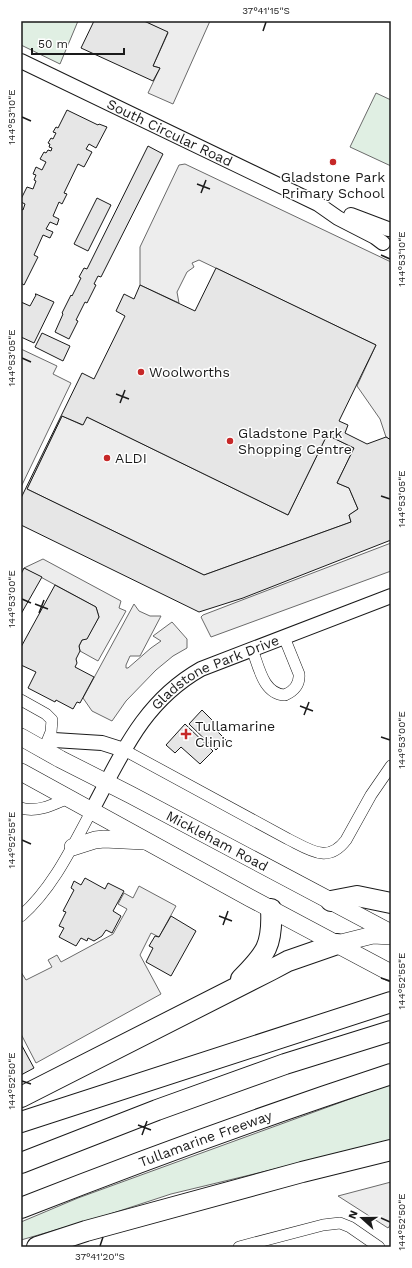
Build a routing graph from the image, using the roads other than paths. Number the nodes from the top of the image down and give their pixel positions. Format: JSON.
{"nodes":[{"id":1,"x":21,"y":61,"type":"edge"},
{"id":2,"x":318,"y":204,"type":"junction"},
{"id":3,"x":390,"y":229,"type":"edge"},
{"id":4,"x":387,"y":246,"type":"edge"},
{"id":5,"x":391,"y":596,"type":"edge"},
{"id":6,"x":284,"y":637,"type":"junction"},
{"id":7,"x":252,"y":649,"type":"junction"},
{"id":8,"x":21,"y":700,"type":"edge"},
{"id":9,"x":21,"y":737,"type":"edge"},
{"id":10,"x":43,"y":750,"type":"junction"},
{"id":11,"x":124,"y":750,"type":"junction"},
{"id":12,"x":391,"y":766,"type":"edge"},
{"id":13,"x":21,"y":772,"type":"edge"},
{"id":14,"x":107,"y":782,"type":"junction"},
{"id":15,"x":68,"y":798,"type":"junction"},
{"id":16,"x":21,"y":808,"type":"edge"},
{"id":17,"x":92,"y":810,"type":"junction"},
{"id":18,"x":148,"y":841,"type":"junction"},
{"id":19,"x":73,"y":847,"type":"junction"},
{"id":20,"x":331,"y":901,"type":"junction"},
{"id":21,"x":391,"y":903,"type":"edge"},
{"id":22,"x":271,"y":909,"type":"junction"},
{"id":23,"x":21,"y":916,"type":"edge"},
{"id":24,"x":391,"y":933,"type":"edge"},
{"id":25,"x":391,"y":936,"type":"edge"},
{"id":26,"x":337,"y":944,"type":"junction"},
{"id":27,"x":391,"y":973,"type":"edge"},
{"id":28,"x":236,"y":988,"type":"junction"},
{"id":29,"x":384,"y":1004,"type":"edge"},
{"id":30,"x":391,"y":1031,"type":"edge"},
{"id":31,"x":391,"y":1074,"type":"edge"},
{"id":32,"x":21,"y":1097,"type":"edge"},
{"id":33,"x":21,"y":1122,"type":"edge"},
{"id":34,"x":391,"y":1150,"type":"edge"},
{"id":35,"x":21,"y":1162,"type":"edge"},
{"id":36,"x":21,"y":1208,"type":"edge"},
{"id":37,"x":37,"y":1247,"type":"edge"},
{"id":38,"x":239,"y":1247,"type":"edge"},
{"id":39,"x":379,"y":1247,"type":"edge"}],
"edges":[{"from":1,"to":2,"type":"street","name":"South Circular Road"},
{"from":2,"to":3,"type":"street","name":"South Circular Road"},
{"from":2,"to":4,"type":"street","name":"South Circular Road"},
{"from":3,"to":4,"type":"street","name":"South Circular Road"},
{"from":5,"to":6,"type":"street","name":"Gladstone Park Drive"},
{"from":6,"to":7,"type":"street","name":"Gladstone Park Drive"},
{"from":6,"to":7,"type":"street"},
{"from":7,"to":11,"type":"street","name":"Gladstone Park Drive"},
{"from":8,"to":10,"type":"street"},
{"from":9,"to":10,"type":"main road","name":"Mickleham Road"},
{"from":10,"to":11,"type":"street"},
{"from":10,"to":14,"type":"main road","name":"Mickleham Road"},
{"from":11,"to":12,"type":"street"},
{"from":11,"to":14,"type":"street","name":"Gladstone Park Drive"},
{"from":13,"to":15,"type":"main road"},
{"from":14,"to":17,"type":"street","name":"Gladstone Park Drive"},
{"from":14,"to":20,"type":"main road","name":"Mickleham Road"},
{"from":15,"to":16,"type":"street"},
{"from":15,"to":17,"type":"main road"},
{"from":17,"to":18,"type":"main road"},
{"from":17,"to":19,"type":"street"},
{"from":18,"to":19,"type":"main road"},
{"from":18,"to":22,"type":"main road"},
{"from":19,"to":23,"type":"street"},
{"from":20,"to":21,"type":"highway"},
{"from":20,"to":24,"type":"main road","name":"Mickleham Road"},
{"from":22,"to":26,"type":"main road"},
{"from":22,"to":28,"type":"highway"},
{"from":25,"to":26,"type":"main road"},
{"from":26,"to":27,"type":"main road"},
{"from":26,"to":28,"type":"highway"},
{"from":28,"to":32,"type":"highway"},
{"from":29,"to":33,"type":"highway"},
{"from":30,"to":35,"type":"highway"},
{"from":31,"to":36,"type":"highway","name":"Tullamarine Freeway"},
{"from":34,"to":37,"type":"highway"},
{"from":38,"to":39,"type":"street"}]}
